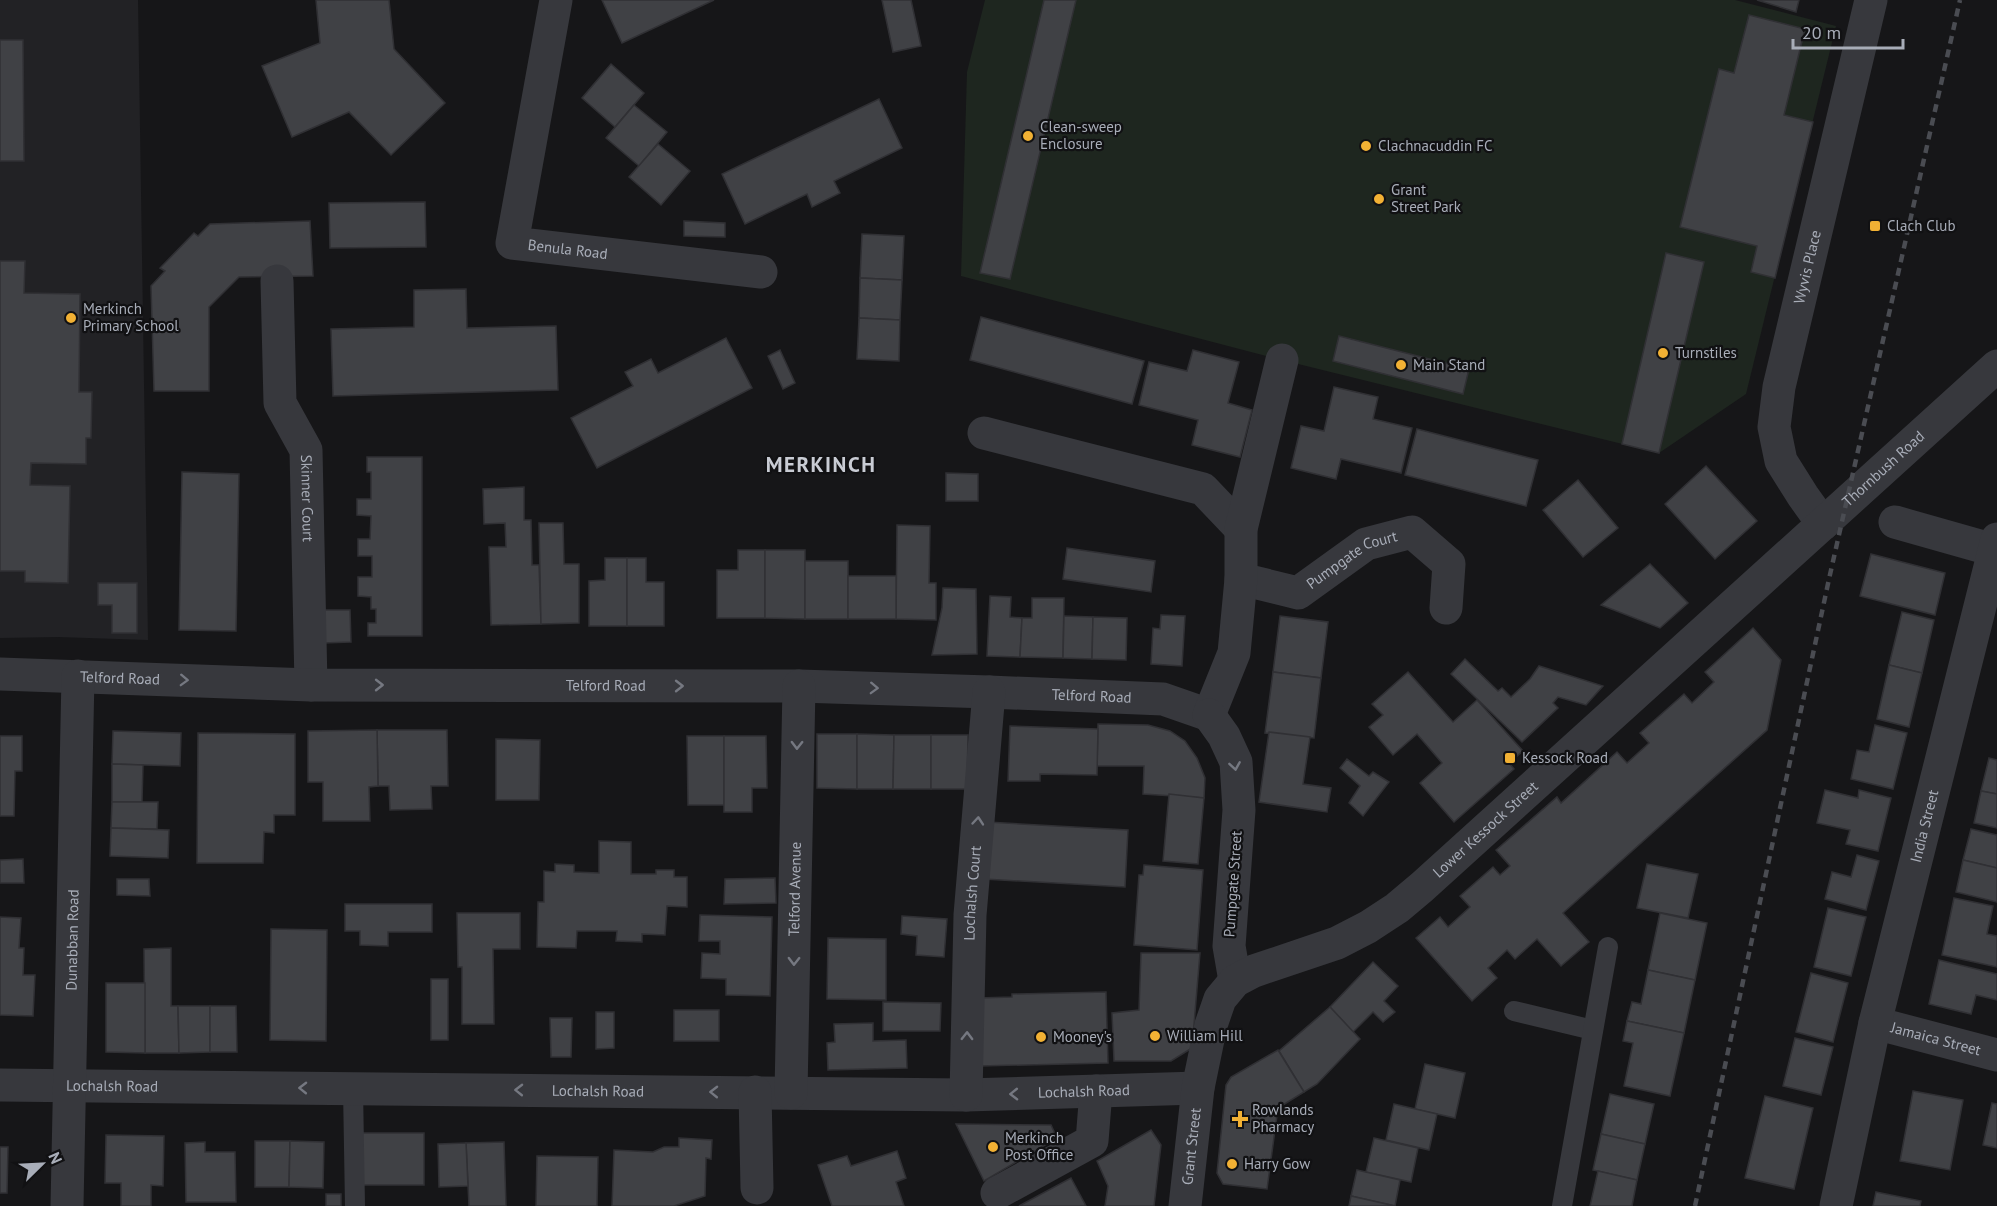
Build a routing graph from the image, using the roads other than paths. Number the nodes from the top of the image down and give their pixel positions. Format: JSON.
{"nodes":[{"id":1,"x":556,"y":0,"type":"edge"},
{"id":2,"x":1871,"y":0,"type":"edge"},
{"id":3,"x":761,"y":272,"type":"dead end"},
{"id":4,"x":277,"y":281,"type":"dead end"},
{"id":5,"x":1282,"y":360,"type":"dead end"},
{"id":6,"x":1992,"y":384,"type":"edge"},
{"id":7,"x":984,"y":433,"type":"dead end"},
{"id":8,"x":1894,"y":522,"type":"dead end"},
{"id":9,"x":1823,"y":524,"type":"junction"},
{"id":10,"x":1241,"y":529,"type":"junction"},
{"id":11,"x":1996,"y":545,"type":"edge"},
{"id":12,"x":1786,"y":557,"type":"joint"},
{"id":13,"x":1241,"y":579,"type":"junction"},
{"id":14,"x":1446,"y":608,"type":"dead end"},
{"id":15,"x":0,"y":674,"type":"edge"},
{"id":16,"x":78,"y":675,"type":"junction"},
{"id":17,"x":311,"y":685,"type":"junction"},
{"id":18,"x":798,"y":686,"type":"junction"},
{"id":19,"x":989,"y":692,"type":"junction"},
{"id":20,"x":1209,"y":715,"type":"junction"},
{"id":21,"x":1608,"y":947,"type":"dead end"},
{"id":22,"x":1235,"y":981,"type":"junction"},
{"id":23,"x":1514,"y":1011,"type":"dead end"},
{"id":24,"x":1875,"y":1023,"type":"junction"},
{"id":25,"x":1593,"y":1030,"type":"junction"},
{"id":26,"x":1997,"y":1055,"type":"edge"},
{"id":27,"x":0,"y":1085,"type":"edge"},
{"id":28,"x":69,"y":1086,"type":"junction"},
{"id":29,"x":353,"y":1088,"type":"junction"},
{"id":30,"x":1198,"y":1088,"type":"junction"},
{"id":31,"x":755,"y":1092,"type":"junction"},
{"id":32,"x":1096,"y":1092,"type":"junction"},
{"id":33,"x":791,"y":1093,"type":"junction"},
{"id":34,"x":966,"y":1095,"type":"junction"},
{"id":35,"x":757,"y":1188,"type":"dead end"},
{"id":36,"x":997,"y":1193,"type":"dead end"},
{"id":37,"x":67,"y":1206,"type":"edge"},
{"id":38,"x":355,"y":1206,"type":"edge"},
{"id":39,"x":1185,"y":1206,"type":"edge"},
{"id":40,"x":1562,"y":1206,"type":"edge"},
{"id":41,"x":1836,"y":1206,"type":"edge"}],
"edges":[{"from":1,"to":3,"type":"street","name":"Benula Road"},
{"from":2,"to":9,"type":"street","name":"Wyvis Place"},
{"from":4,"to":17,"type":"street","name":"Skinner Court"},
{"from":5,"to":10,"type":"street"},
{"from":6,"to":9,"type":"street","name":"Thornbush Road"},
{"from":7,"to":10,"type":"street"},
{"from":8,"to":11,"type":"street","name":"India Street"},
{"from":9,"to":12,"type":"street","name":"Thornbush Road"},
{"from":10,"to":13,"type":"street"},
{"from":11,"to":24,"type":"street","name":"India Street"},
{"from":12,"to":22,"type":"street","name":"Lower Kessock Street"},
{"from":13,"to":14,"type":"street","name":"Pumpgate Court"},
{"from":13,"to":20,"type":"street"},
{"from":15,"to":16,"type":"street","name":"Telford Road"},
{"from":16,"to":17,"type":"street","name":"Telford Road","one_way":true},
{"from":16,"to":28,"type":"street","name":"Dunabban Road"},
{"from":17,"to":18,"type":"street","name":"Telford Road","one_way":true},
{"from":18,"to":19,"type":"street","name":"Telford Road","one_way":true},
{"from":18,"to":33,"type":"street","name":"Telford Avenue","one_way":true},
{"from":19,"to":20,"type":"street","name":"Telford Road"},
{"from":34,"to":19,"type":"street","name":"Lochalsh Court","one_way":true},
{"from":20,"to":22,"type":"street","name":"Pumpgate Street","one_way":true},
{"from":21,"to":25,"type":"lane"},
{"from":22,"to":30,"type":"street"},
{"from":23,"to":25,"type":"lane"},
{"from":24,"to":26,"type":"street","name":"Jamaica Street"},
{"from":24,"to":41,"type":"street","name":"India Street"},
{"from":25,"to":40,"type":"lane"},
{"from":27,"to":28,"type":"street","name":"Lochalsh Road"},
{"from":29,"to":28,"type":"street","name":"Lochalsh Road","one_way":true},
{"from":28,"to":37,"type":"street","name":"Dunabban Road"},
{"from":31,"to":29,"type":"street","name":"Lochalsh Road","one_way":true},
{"from":29,"to":38,"type":"lane"},
{"from":30,"to":32,"type":"street","name":"Lochalsh Road"},
{"from":30,"to":39,"type":"street","name":"Grant Street"},
{"from":31,"to":33,"type":"street","name":"Lochalsh Road"},
{"from":31,"to":35,"type":"street"},
{"from":32,"to":34,"type":"street","name":"Lochalsh Road","one_way":true},
{"from":32,"to":36,"type":"street"},
{"from":33,"to":34,"type":"street","name":"Lochalsh Road"}]}
